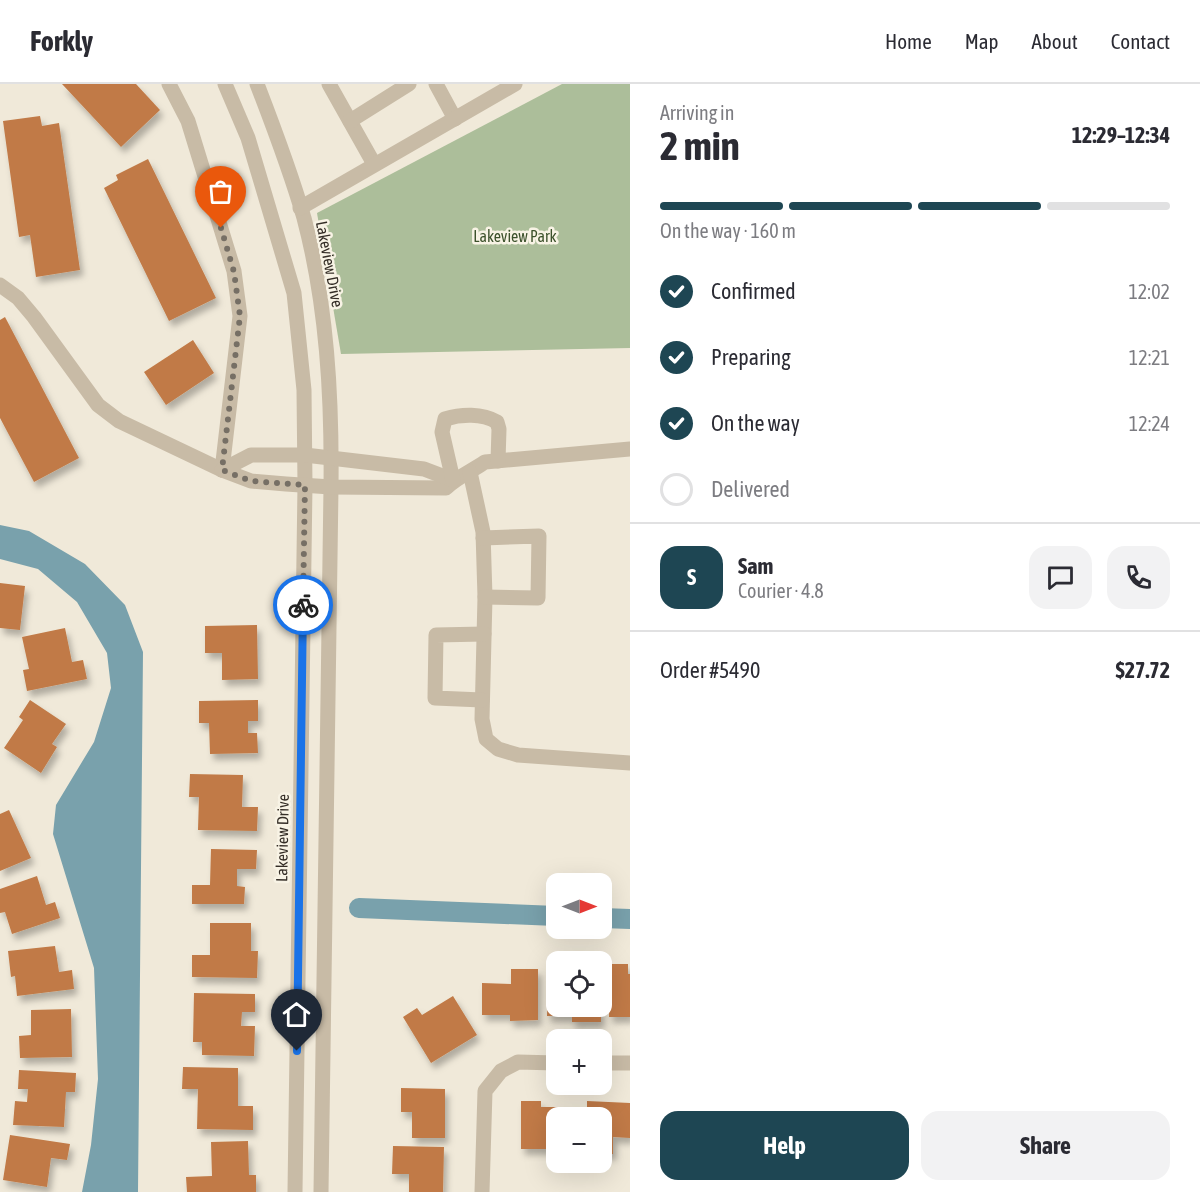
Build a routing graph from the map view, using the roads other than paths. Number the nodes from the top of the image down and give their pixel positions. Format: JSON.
{"nodes":[{"id":1,"x":169,"y":84,"type":"edge"},
{"id":2,"x":225,"y":84,"type":"edge"},
{"id":3,"x":257,"y":84,"type":"edge"},
{"id":4,"x":329,"y":84,"type":"edge"},
{"id":5,"x":409,"y":84,"type":"edge"},
{"id":6,"x":436,"y":84,"type":"edge"},
{"id":7,"x":515,"y":84,"type":"edge"},
{"id":8,"x":455,"y":119,"type":"junction"},
{"id":9,"x":350,"y":121,"type":"junction"},
{"id":10,"x":374,"y":164,"type":"junction"},
{"id":11,"x":300,"y":208,"type":"junction"},
{"id":12,"x":0,"y":285,"type":"edge"},
{"id":13,"x":630,"y":449,"type":"edge"},
{"id":14,"x":305,"y":455,"type":"junction"},
{"id":15,"x":331,"y":458,"type":"junction"},
{"id":16,"x":498,"y":461,"type":"junction"},
{"id":17,"x":222,"y":470,"type":"junction"},
{"id":18,"x":470,"y":472,"type":"junction"},
{"id":19,"x":453,"y":480,"type":"junction"},
{"id":20,"x":305,"y":485,"type":"junction"},
{"id":21,"x":331,"y":487,"type":"junction"},
{"id":22,"x":483,"y":538,"type":"junction"},
{"id":23,"x":485,"y":597,"type":"junction"},
{"id":24,"x":484,"y":634,"type":"junction"},
{"id":25,"x":482,"y":700,"type":"junction"},
{"id":26,"x":630,"y":763,"type":"edge"},
{"id":27,"x":546,"y":1062,"type":"edge"},
{"id":28,"x":612,"y":1063,"type":"edge"},
{"id":29,"x":630,"y":1063,"type":"edge"},
{"id":30,"x":295,"y":1192,"type":"edge"},
{"id":31,"x":321,"y":1192,"type":"edge"},
{"id":32,"x":482,"y":1192,"type":"edge"}],
"edges":[{"from":1,"to":17,"type":"street"},
{"from":2,"to":14,"type":"street","name":"Lakeview Drive"},
{"from":3,"to":11,"type":"street","name":"Lakeview Drive"},
{"from":4,"to":9,"type":"street"},
{"from":5,"to":9,"type":"street"},
{"from":6,"to":8,"type":"street"},
{"from":7,"to":8,"type":"street"},
{"from":8,"to":10,"type":"street"},
{"from":9,"to":10,"type":"street"},
{"from":10,"to":11,"type":"street"},
{"from":11,"to":15,"type":"street","name":"Lakeview Drive"},
{"from":12,"to":17,"type":"street"},
{"from":13,"to":16,"type":"street"},
{"from":14,"to":15,"type":"street"},
{"from":14,"to":17,"type":"street"},
{"from":14,"to":20,"type":"street","name":"Lakeview Drive"},
{"from":15,"to":19,"type":"street"},
{"from":15,"to":21,"type":"street","name":"Lakeview Drive"},
{"from":16,"to":18,"type":"street"},
{"from":16,"to":19,"type":"street"},
{"from":17,"to":20,"type":"street"},
{"from":18,"to":19,"type":"street"},
{"from":18,"to":22,"type":"street"},
{"from":19,"to":21,"type":"street"},
{"from":20,"to":21,"type":"street"},
{"from":20,"to":30,"type":"street","name":"Lakeview Drive"},
{"from":21,"to":31,"type":"street","name":"Lakeview Drive"},
{"from":22,"to":23,"type":"street"},
{"from":22,"to":23,"type":"street"},
{"from":23,"to":24,"type":"street"},
{"from":24,"to":25,"type":"street"},
{"from":24,"to":25,"type":"street"},
{"from":25,"to":26,"type":"street"},
{"from":27,"to":32,"type":"street"},
{"from":28,"to":29,"type":"street"}]}
